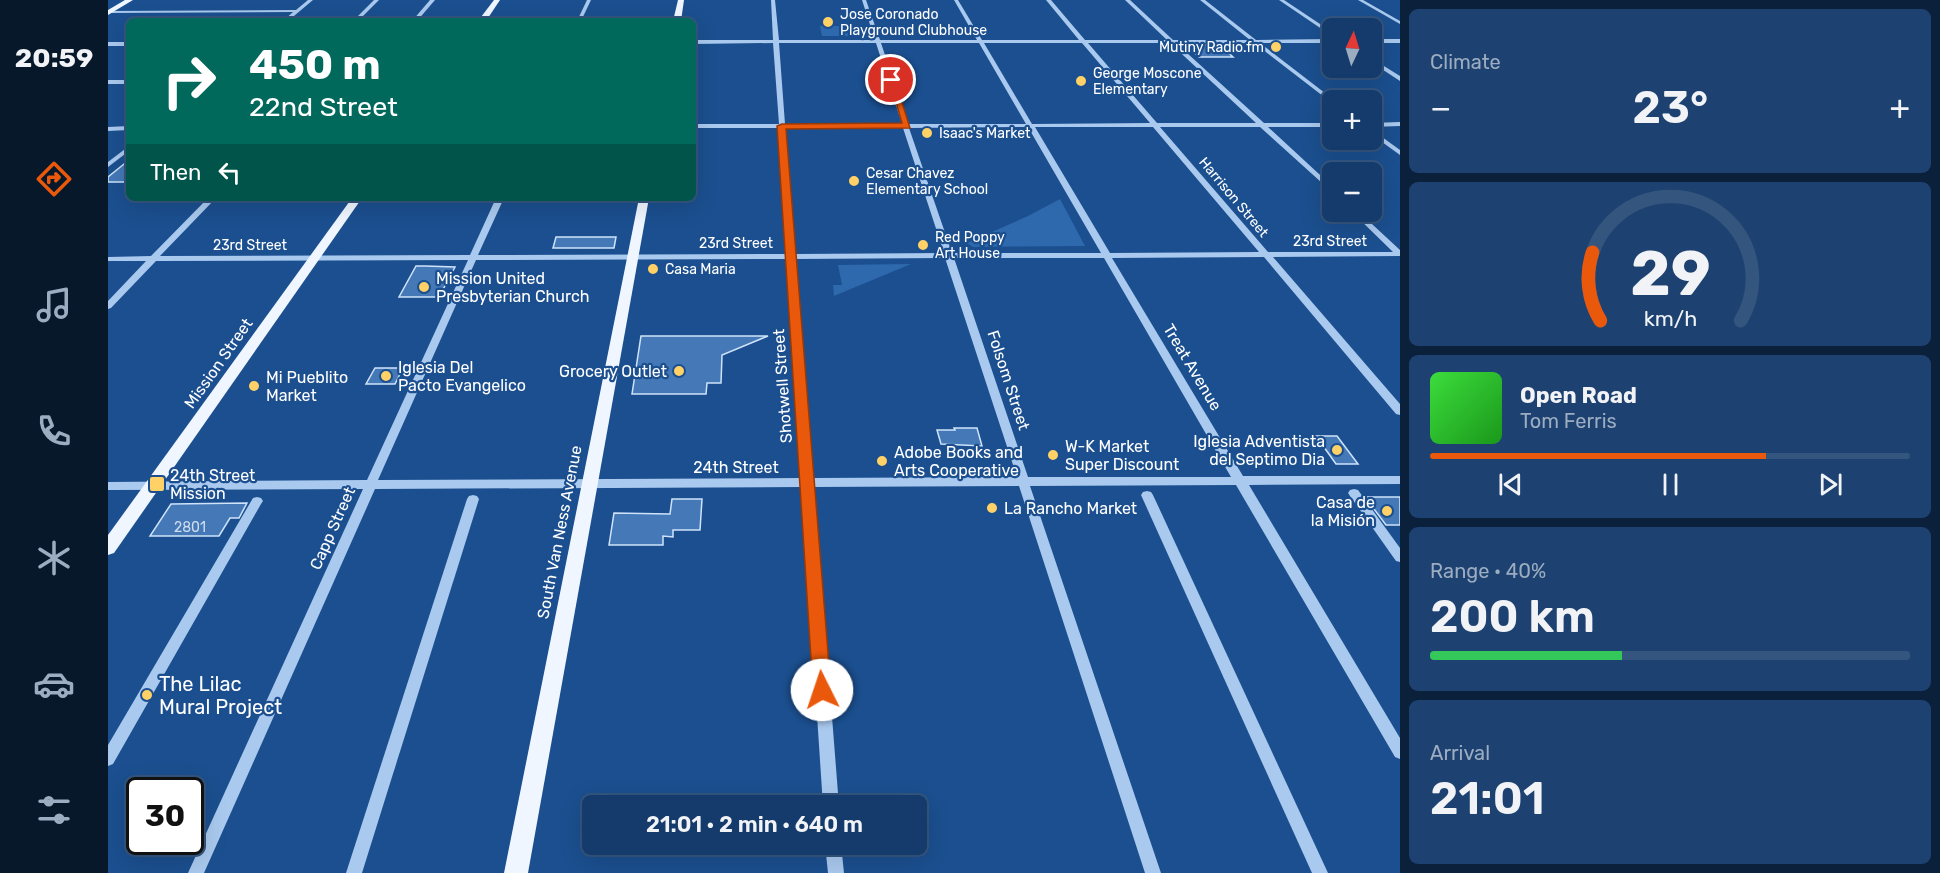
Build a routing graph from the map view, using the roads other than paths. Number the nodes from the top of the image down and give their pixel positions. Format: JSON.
{"nodes":[{"id":1,"x":122,"y":0,"type":"edge"},
{"id":2,"x":130,"y":0,"type":"edge"},
{"id":3,"x":311,"y":0,"type":"edge"},
{"id":4,"x":377,"y":0,"type":"edge"},
{"id":5,"x":433,"y":0,"type":"edge"},
{"id":6,"x":497,"y":0,"type":"edge"},
{"id":7,"x":589,"y":0,"type":"edge"},
{"id":8,"x":681,"y":0,"type":"edge"},
{"id":9,"x":773,"y":0,"type":"edge"},
{"id":10,"x":864,"y":0,"type":"edge"},
{"id":11,"x":956,"y":0,"type":"edge"},
{"id":12,"x":1048,"y":0,"type":"edge"},
{"id":13,"x":1127,"y":0,"type":"edge"},
{"id":14,"x":1202,"y":0,"type":"edge"},
{"id":15,"x":1281,"y":0,"type":"edge"},
{"id":16,"x":1360,"y":0,"type":"edge"},
{"id":17,"x":108,"y":11,"type":"edge"},
{"id":18,"x":297,"y":11,"type":"junction"},
{"id":19,"x":289,"y":18,"type":"edge"},
{"id":20,"x":358,"y":18,"type":"edge"},
{"id":21,"x":417,"y":18,"type":"edge"},
{"id":22,"x":484,"y":18,"type":"edge"},
{"id":23,"x":580,"y":18,"type":"edge"},
{"id":24,"x":678,"y":18,"type":"edge"},
{"id":25,"x":1400,"y":23,"type":"edge"},
{"id":26,"x":1322,"y":27,"type":"edge"},
{"id":27,"x":980,"y":41,"type":"junction"},
{"id":28,"x":1083,"y":41,"type":"junction"},
{"id":29,"x":1172,"y":41,"type":"junction"},
{"id":30,"x":1255,"y":41,"type":"junction"},
{"id":31,"x":1322,"y":41,"type":"edge"},
{"id":32,"x":1382,"y":41,"type":"edge"},
{"id":33,"x":1400,"y":41,"type":"edge"},
{"id":34,"x":696,"y":42,"type":"edge"},
{"id":35,"x":776,"y":42,"type":"junction"},
{"id":36,"x":878,"y":42,"type":"junction"},
{"id":37,"x":108,"y":44,"type":"edge"},
{"id":38,"x":126,"y":44,"type":"edge"},
{"id":39,"x":1382,"y":67,"type":"edge"},
{"id":40,"x":1400,"y":79,"type":"edge"},
{"id":41,"x":108,"y":82,"type":"edge"},
{"id":42,"x":126,"y":82,"type":"edge"},
{"id":43,"x":1322,"y":92,"type":"edge"},
{"id":44,"x":1382,"y":124,"type":"edge"},
{"id":45,"x":1400,"y":124,"type":"edge"},
{"id":46,"x":1155,"y":125,"type":"junction"},
{"id":47,"x":1262,"y":125,"type":"junction"},
{"id":48,"x":1322,"y":125,"type":"edge"},
{"id":49,"x":696,"y":126,"type":"edge"},
{"id":50,"x":782,"y":126,"type":"junction"},
{"id":51,"x":907,"y":126,"type":"junction"},
{"id":52,"x":1031,"y":126,"type":"junction"},
{"id":53,"x":126,"y":128,"type":"edge"},
{"id":54,"x":108,"y":129,"type":"edge"},
{"id":55,"x":1382,"y":139,"type":"edge"},
{"id":56,"x":126,"y":150,"type":"edge"},
{"id":57,"x":1400,"y":153,"type":"edge"},
{"id":58,"x":108,"y":165,"type":"edge"},
{"id":59,"x":1322,"y":181,"type":"edge"},
{"id":60,"x":209,"y":201,"type":"edge"},
{"id":61,"x":355,"y":201,"type":"edge"},
{"id":62,"x":499,"y":201,"type":"edge"},
{"id":63,"x":643,"y":201,"type":"edge"},
{"id":64,"x":1365,"y":222,"type":"edge"},
{"id":65,"x":1400,"y":254,"type":"edge"},
{"id":66,"x":1108,"y":255,"type":"junction"},
{"id":67,"x":1265,"y":255,"type":"junction"},
{"id":68,"x":632,"y":256,"type":"junction"},
{"id":69,"x":949,"y":256,"type":"junction"},
{"id":70,"x":473,"y":257,"type":"junction"},
{"id":71,"x":791,"y":257,"type":"junction"},
{"id":72,"x":314,"y":258,"type":"junction"},
{"id":73,"x":108,"y":259,"type":"edge"},
{"id":74,"x":153,"y":259,"type":"junction"},
{"id":75,"x":108,"y":306,"type":"edge"},
{"id":76,"x":1400,"y":411,"type":"edge"},
{"id":77,"x":1400,"y":480,"type":"edge"},
{"id":78,"x":1241,"y":481,"type":"junction"},
{"id":79,"x":1024,"y":482,"type":"junction"},
{"id":80,"x":807,"y":483,"type":"junction"},
{"id":81,"x":589,"y":484,"type":"junction"},
{"id":82,"x":371,"y":485,"type":"junction"},
{"id":83,"x":108,"y":486,"type":"edge"},
{"id":84,"x":152,"y":486,"type":"junction"},
{"id":85,"x":1354,"y":493,"type":"dead end"},
{"id":86,"x":1147,"y":495,"type":"dead end"},
{"id":87,"x":473,"y":499,"type":"dead end"},
{"id":88,"x":257,"y":501,"type":"dead end"},
{"id":89,"x":108,"y":548,"type":"edge"},
{"id":90,"x":1400,"y":557,"type":"edge"},
{"id":91,"x":1400,"y":752,"type":"edge"},
{"id":92,"x":108,"y":759,"type":"edge"},
{"id":93,"x":830,"y":795,"type":"edge"},
{"id":94,"x":834,"y":855,"type":"edge"},
{"id":95,"x":196,"y":873,"type":"edge"},
{"id":96,"x":354,"y":873,"type":"edge"},
{"id":97,"x":516,"y":873,"type":"edge"},
{"id":98,"x":836,"y":873,"type":"edge"},
{"id":99,"x":1154,"y":873,"type":"edge"},
{"id":100,"x":1320,"y":873,"type":"edge"}],
"edges":[{"from":1,"to":17,"type":"main road"},
{"from":2,"to":17,"type":"main road"},
{"from":3,"to":18,"type":"street"},
{"from":4,"to":20,"type":"street"},
{"from":5,"to":21,"type":"street"},
{"from":6,"to":22,"type":"main road"},
{"from":7,"to":23,"type":"street"},
{"from":8,"to":24,"type":"main road"},
{"from":9,"to":35,"type":"street","name":"Shotwell Street"},
{"from":10,"to":36,"type":"street","name":"Folsom Street"},
{"from":11,"to":27,"type":"street","name":"Treat Avenue"},
{"from":12,"to":28,"type":"street","name":"Harrison Street"},
{"from":13,"to":29,"type":"street"},
{"from":14,"to":30,"type":"street"},
{"from":15,"to":26,"type":"street"},
{"from":16,"to":25,"type":"street"},
{"from":17,"to":18,"type":"street"},
{"from":18,"to":19,"type":"street"},
{"from":27,"to":28,"type":"street"},
{"from":27,"to":36,"type":"street"},
{"from":27,"to":52,"type":"street","name":"Treat Avenue"},
{"from":28,"to":29,"type":"street"},
{"from":28,"to":46,"type":"street","name":"Harrison Street"},
{"from":29,"to":30,"type":"street"},
{"from":29,"to":47,"type":"street"},
{"from":30,"to":31,"type":"street"},
{"from":30,"to":43,"type":"street"},
{"from":32,"to":33,"type":"street"},
{"from":34,"to":35,"type":"street"},
{"from":35,"to":36,"type":"street"},
{"from":35,"to":50,"type":"street","name":"Shotwell Street"},
{"from":36,"to":51,"type":"street","name":"Folsom Street"},
{"from":37,"to":38,"type":"street"},
{"from":39,"to":40,"type":"street"},
{"from":41,"to":42,"type":"street"},
{"from":44,"to":45,"type":"street"},
{"from":46,"to":47,"type":"street"},
{"from":46,"to":52,"type":"street"},
{"from":46,"to":67,"type":"street","name":"Harrison Street"},
{"from":47,"to":48,"type":"street"},
{"from":47,"to":59,"type":"street"},
{"from":49,"to":50,"type":"street"},
{"from":50,"to":51,"type":"street"},
{"from":50,"to":71,"type":"street","name":"Shotwell Street"},
{"from":51,"to":52,"type":"street"},
{"from":51,"to":69,"type":"street","name":"Folsom Street"},
{"from":52,"to":66,"type":"street","name":"Treat Avenue"},
{"from":53,"to":54,"type":"street"},
{"from":55,"to":57,"type":"street"},
{"from":56,"to":58,"type":"street"},
{"from":60,"to":74,"type":"street"},
{"from":61,"to":72,"type":"main road","name":"Mission Street"},
{"from":62,"to":70,"type":"street","name":"Capp Street"},
{"from":63,"to":68,"type":"main road","name":"South Van Ness Avenue"},
{"from":64,"to":65,"type":"street"},
{"from":65,"to":67,"type":"street","name":"23rd Street"},
{"from":66,"to":67,"type":"street","name":"23rd Street"},
{"from":66,"to":69,"type":"street","name":"23rd Street"},
{"from":66,"to":78,"type":"street","name":"Treat Avenue"},
{"from":67,"to":76,"type":"street","name":"Harrison Street"},
{"from":68,"to":70,"type":"street","name":"23rd Street"},
{"from":68,"to":71,"type":"street","name":"23rd Street"},
{"from":68,"to":81,"type":"main road","name":"South Van Ness Avenue"},
{"from":69,"to":71,"type":"street","name":"23rd Street"},
{"from":69,"to":79,"type":"street","name":"Folsom Street"},
{"from":70,"to":72,"type":"street","name":"23rd Street"},
{"from":70,"to":82,"type":"street","name":"Capp Street"},
{"from":71,"to":80,"type":"street","name":"Shotwell Street"},
{"from":72,"to":74,"type":"street","name":"23rd Street"},
{"from":72,"to":84,"type":"main road","name":"Mission Street"},
{"from":73,"to":74,"type":"street","name":"23rd Street"},
{"from":74,"to":75,"type":"street"},
{"from":77,"to":78,"type":"street","name":"24th Street"},
{"from":78,"to":79,"type":"street","name":"24th Street"},
{"from":78,"to":91,"type":"street","name":"Treat Avenue"},
{"from":79,"to":80,"type":"street","name":"24th Street"},
{"from":79,"to":99,"type":"street","name":"Folsom Street"},
{"from":80,"to":81,"type":"street","name":"24th Street"},
{"from":80,"to":93,"type":"street","name":"Shotwell Street"},
{"from":81,"to":82,"type":"street","name":"24th Street"},
{"from":81,"to":97,"type":"main road","name":"South Van Ness Avenue"},
{"from":82,"to":84,"type":"street","name":"24th Street"},
{"from":82,"to":95,"type":"street","name":"Capp Street"},
{"from":83,"to":84,"type":"street","name":"24th Street"},
{"from":84,"to":89,"type":"main road","name":"Mission Street"},
{"from":85,"to":90,"type":"street"},
{"from":86,"to":100,"type":"street"},
{"from":87,"to":96,"type":"street"},
{"from":88,"to":92,"type":"street"},
{"from":94,"to":98,"type":"street"}]}
